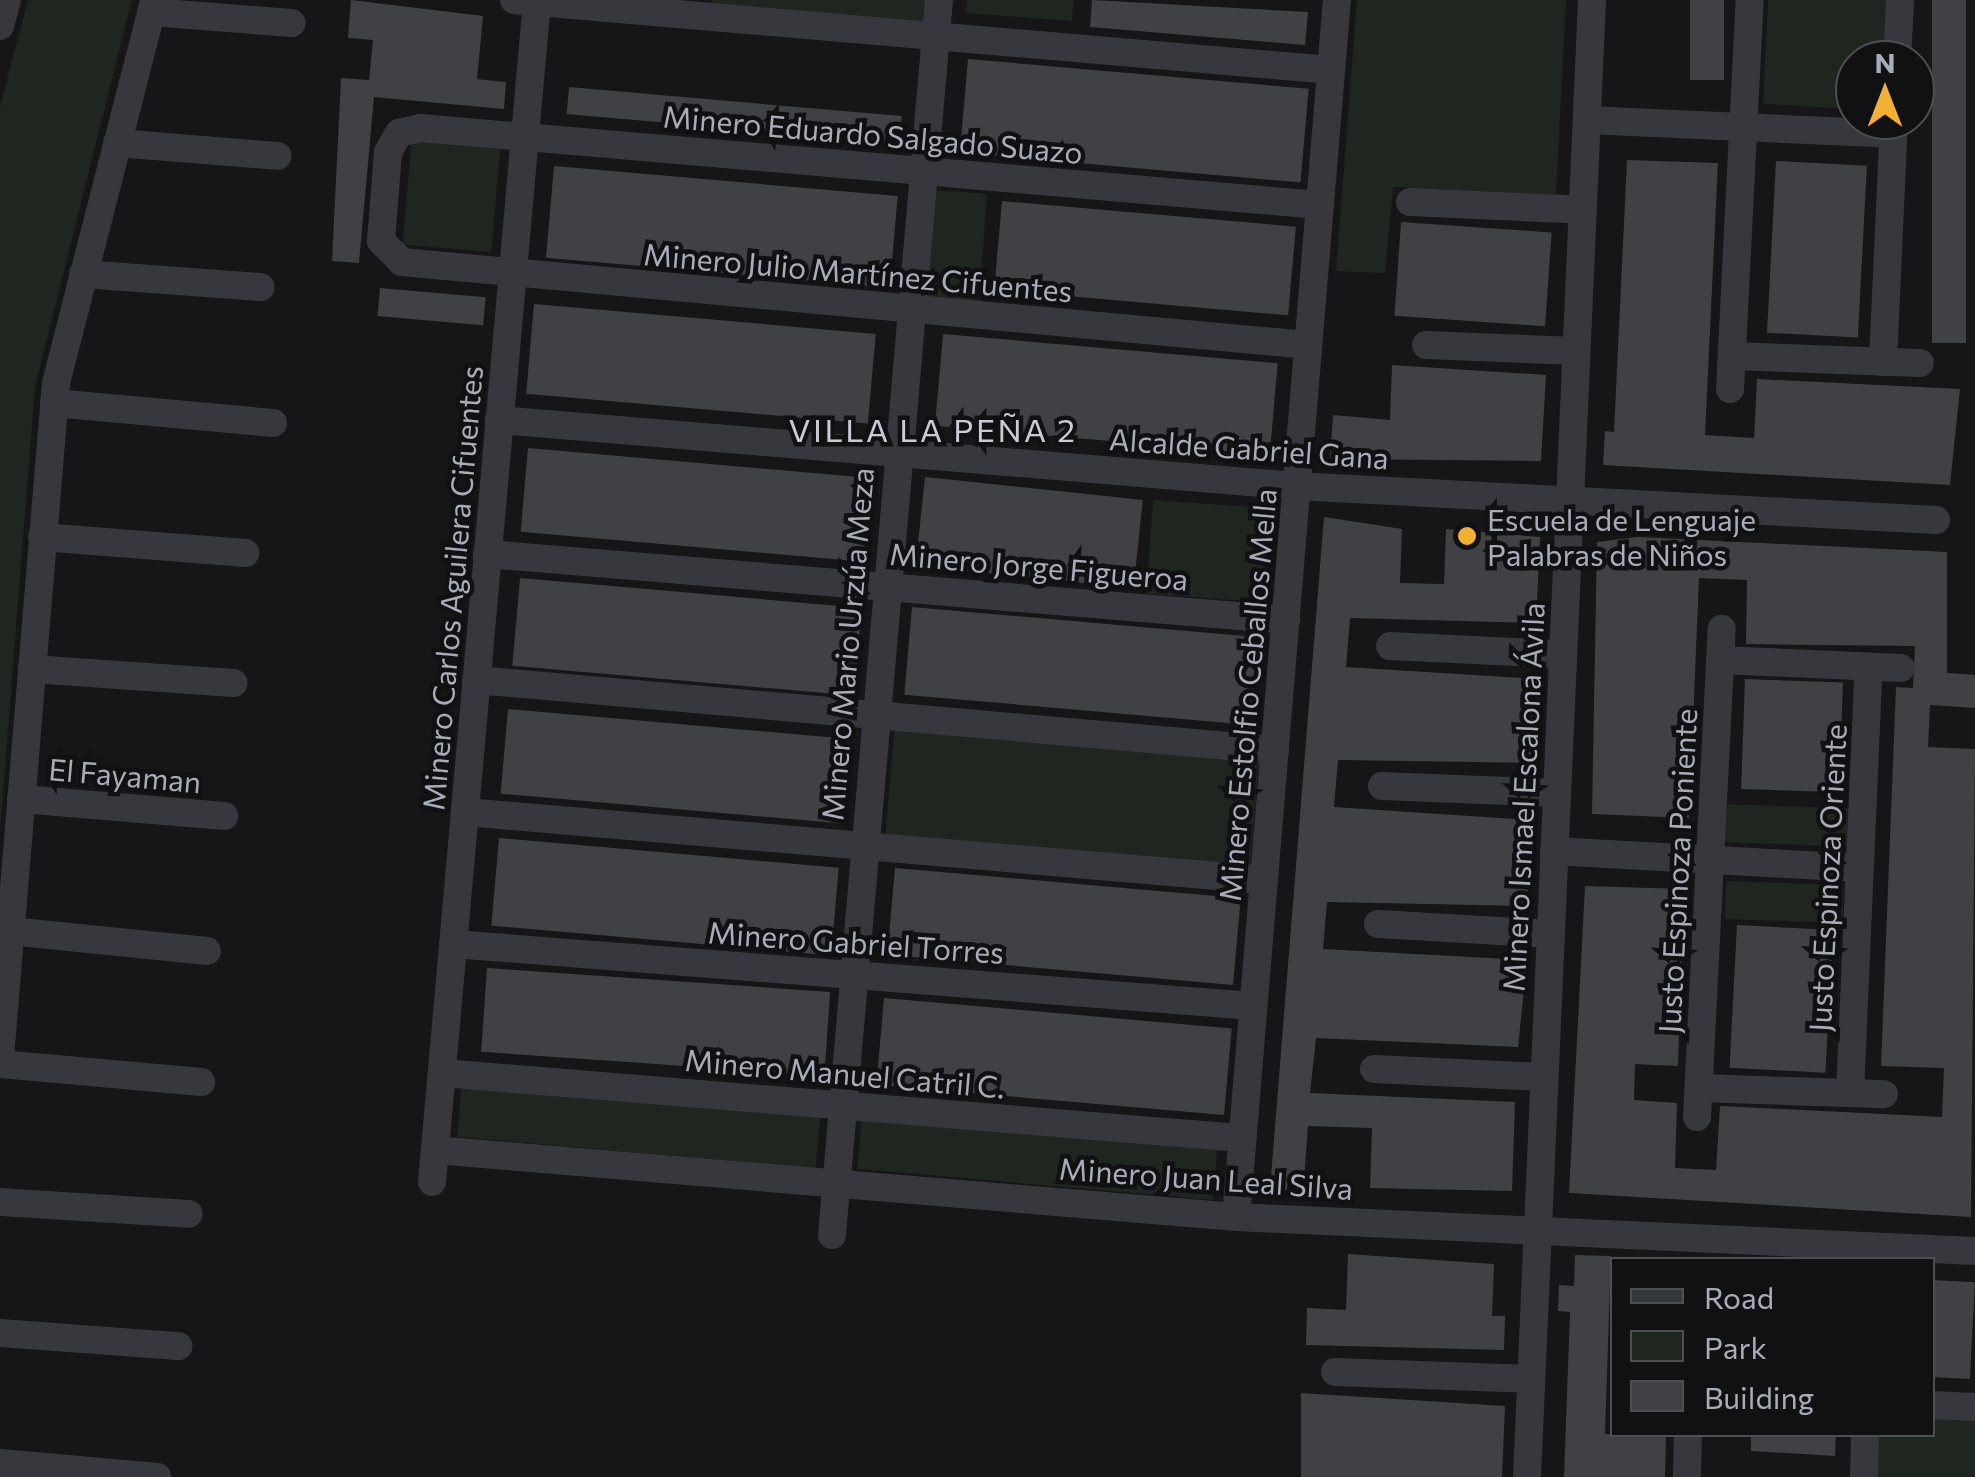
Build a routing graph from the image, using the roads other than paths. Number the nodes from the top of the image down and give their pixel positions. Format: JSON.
{"nodes":[{"id":1,"x":529,"y":0,"type":"edge"},
{"id":2,"x":939,"y":0,"type":"edge"},
{"id":3,"x":1337,"y":0,"type":"edge"},
{"id":4,"x":1592,"y":0,"type":"edge"},
{"id":5,"x":1750,"y":0,"type":"edge"},
{"id":6,"x":1900,"y":0,"type":"edge"},
{"id":7,"x":153,"y":6,"type":"edge"},
{"id":8,"x":692,"y":8,"type":"edge"},
{"id":9,"x":292,"y":23,"type":"dead end"},
{"id":10,"x":936,"y":37,"type":"junction"},
{"id":11,"x":1898,"y":40,"type":"edge"},
{"id":12,"x":1331,"y":70,"type":"junction"},
{"id":13,"x":1587,"y":120,"type":"junction"},
{"id":14,"x":1744,"y":127,"type":"junction"},
{"id":15,"x":1835,"y":127,"type":"edge"},
{"id":16,"x":524,"y":136,"type":"junction"},
{"id":17,"x":1893,"y":140,"type":"edge"},
{"id":18,"x":117,"y":143,"type":"junction"},
{"id":19,"x":277,"y":156,"type":"dead end"},
{"id":20,"x":922,"y":172,"type":"junction"},
{"id":21,"x":1410,"y":202,"type":"dead end"},
{"id":22,"x":1320,"y":206,"type":"junction"},
{"id":23,"x":1582,"y":210,"type":"junction"},
{"id":24,"x":402,"y":262,"type":"joint"},
{"id":25,"x":512,"y":273,"type":"junction"},
{"id":26,"x":83,"y":274,"type":"junction"},
{"id":27,"x":260,"y":287,"type":"dead end"},
{"id":28,"x":908,"y":310,"type":"junction"},
{"id":29,"x":1308,"y":345,"type":"junction"},
{"id":30,"x":1426,"y":345,"type":"dead end"},
{"id":31,"x":1576,"y":351,"type":"junction"},
{"id":32,"x":1732,"y":356,"type":"junction"},
{"id":33,"x":1883,"y":362,"type":"junction"},
{"id":34,"x":1920,"y":363,"type":"dead end"},
{"id":35,"x":1730,"y":389,"type":"dead end"},
{"id":36,"x":54,"y":403,"type":"junction"},
{"id":37,"x":499,"y":420,"type":"junction"},
{"id":38,"x":272,"y":422,"type":"dead end"},
{"id":39,"x":894,"y":452,"type":"junction"},
{"id":40,"x":1297,"y":486,"type":"junction"},
{"id":41,"x":1569,"y":500,"type":"junction"},
{"id":42,"x":1936,"y":520,"type":"dead end"},
{"id":43,"x":42,"y":537,"type":"junction"},
{"id":44,"x":245,"y":553,"type":"dead end"},
{"id":45,"x":487,"y":554,"type":"junction"},
{"id":46,"x":884,"y":585,"type":"junction"},
{"id":47,"x":1286,"y":620,"type":"junction"},
{"id":48,"x":1722,"y":630,"type":"dead end"},
{"id":49,"x":1390,"y":646,"type":"dead end"},
{"id":50,"x":1562,"y":654,"type":"junction"},
{"id":51,"x":1720,"y":660,"type":"junction"},
{"id":52,"x":1869,"y":666,"type":"junction"},
{"id":53,"x":1901,"y":668,"type":"dead end"},
{"id":54,"x":32,"y":669,"type":"junction"},
{"id":55,"x":476,"y":680,"type":"junction"},
{"id":56,"x":234,"y":684,"type":"dead end"},
{"id":57,"x":874,"y":716,"type":"junction"},
{"id":58,"x":1274,"y":750,"type":"junction"},
{"id":59,"x":1382,"y":786,"type":"dead end"},
{"id":60,"x":1556,"y":793,"type":"junction"},
{"id":61,"x":21,"y":799,"type":"junction"},
{"id":62,"x":465,"y":812,"type":"junction"},
{"id":63,"x":224,"y":816,"type":"dead end"},
{"id":64,"x":863,"y":846,"type":"junction"},
{"id":65,"x":1554,"y":851,"type":"junction"},
{"id":66,"x":1710,"y":860,"type":"junction"},
{"id":67,"x":1860,"y":868,"type":"junction"},
{"id":68,"x":1264,"y":880,"type":"junction"},
{"id":69,"x":1378,"y":924,"type":"dead end"},
{"id":70,"x":10,"y":931,"type":"junction"},
{"id":71,"x":1550,"y":934,"type":"junction"},
{"id":72,"x":453,"y":944,"type":"junction"},
{"id":73,"x":207,"y":951,"type":"dead end"},
{"id":74,"x":853,"y":974,"type":"junction"},
{"id":75,"x":1254,"y":1006,"type":"junction"},
{"id":76,"x":0,"y":1060,"type":"edge"},
{"id":77,"x":1374,"y":1069,"type":"dead end"},
{"id":78,"x":442,"y":1072,"type":"junction"},
{"id":79,"x":1543,"y":1077,"type":"junction"},
{"id":80,"x":200,"y":1082,"type":"dead end"},
{"id":81,"x":1699,"y":1088,"type":"junction"},
{"id":82,"x":1850,"y":1093,"type":"junction"},
{"id":83,"x":1884,"y":1094,"type":"dead end"},
{"id":84,"x":842,"y":1105,"type":"junction"},
{"id":85,"x":1697,"y":1117,"type":"dead end"},
{"id":86,"x":1242,"y":1138,"type":"junction"},
{"id":87,"x":435,"y":1150,"type":"junction"},
{"id":88,"x":432,"y":1182,"type":"dead end"},
{"id":89,"x":836,"y":1183,"type":"junction"},
{"id":90,"x":0,"y":1202,"type":"edge"},
{"id":91,"x":188,"y":1214,"type":"dead end"},
{"id":92,"x":1236,"y":1217,"type":"junction"},
{"id":93,"x":1536,"y":1228,"type":"junction"},
{"id":94,"x":832,"y":1235,"type":"dead end"},
{"id":95,"x":1975,"y":1251,"type":"edge"},
{"id":96,"x":1871,"y":1252,"type":"edge"},
{"id":97,"x":0,"y":1332,"type":"edge"},
{"id":98,"x":179,"y":1346,"type":"dead end"},
{"id":99,"x":1336,"y":1372,"type":"dead end"},
{"id":100,"x":1531,"y":1379,"type":"junction"},
{"id":101,"x":1935,"y":1405,"type":"edge"},
{"id":102,"x":1975,"y":1407,"type":"edge"},
{"id":103,"x":1688,"y":1437,"type":"edge"},
{"id":104,"x":1865,"y":1437,"type":"edge"},
{"id":105,"x":0,"y":1463,"type":"edge"},
{"id":106,"x":157,"y":1477,"type":"edge"},
{"id":107,"x":1527,"y":1477,"type":"edge"},
{"id":108,"x":1687,"y":1477,"type":"edge"},
{"id":109,"x":1864,"y":1477,"type":"edge"}],
"edges":[{"from":1,"to":8,"type":"street"},
{"from":1,"to":16,"type":"street","name":"Minero Carlos Aguilera Cifuentes"},
{"from":2,"to":10,"type":"street","name":"Minero Mario Urzúa Meza"},
{"from":3,"to":12,"type":"street","name":"Minero Estolfio Ceballos Mella"},
{"from":4,"to":13,"type":"street","name":"Minero Ismael Escalona Ávila"},
{"from":5,"to":14,"type":"street"},
{"from":6,"to":11,"type":"street"},
{"from":7,"to":9,"type":"street"},
{"from":7,"to":18,"type":"street"},
{"from":8,"to":10,"type":"street"},
{"from":10,"to":12,"type":"street"},
{"from":10,"to":20,"type":"street","name":"Minero Mario Urzúa Meza"},
{"from":12,"to":22,"type":"street","name":"Minero Estolfio Ceballos Mella"},
{"from":13,"to":14,"type":"street"},
{"from":13,"to":23,"type":"street","name":"Minero Ismael Escalona Ávila"},
{"from":14,"to":15,"type":"street"},
{"from":14,"to":32,"type":"street"},
{"from":16,"to":20,"type":"street","name":"Minero Eduardo Salgado Suazo"},
{"from":16,"to":24,"type":"street","name":"Minero Eduardo Salgado Suazo"},
{"from":16,"to":25,"type":"street","name":"Minero Carlos Aguilera Cifuentes"},
{"from":17,"to":33,"type":"street"},
{"from":18,"to":19,"type":"street"},
{"from":18,"to":26,"type":"street"},
{"from":20,"to":22,"type":"street","name":"Minero Eduardo Salgado Suazo"},
{"from":20,"to":28,"type":"street","name":"Minero Mario Urzúa Meza"},
{"from":21,"to":23,"type":"street"},
{"from":22,"to":29,"type":"street","name":"Minero Estolfio Ceballos Mella"},
{"from":23,"to":31,"type":"street","name":"Minero Ismael Escalona Ávila"},
{"from":24,"to":25,"type":"street","name":"Minero Julio Martínez Cifuentes"},
{"from":25,"to":28,"type":"street","name":"Minero Julio Martínez Cifuentes"},
{"from":25,"to":37,"type":"street","name":"Minero Carlos Aguilera Cifuentes"},
{"from":26,"to":27,"type":"street"},
{"from":26,"to":36,"type":"street"},
{"from":28,"to":29,"type":"street","name":"Minero Julio Martínez Cifuentes"},
{"from":28,"to":39,"type":"street","name":"Minero Mario Urzúa Meza"},
{"from":29,"to":40,"type":"street","name":"Minero Estolfio Ceballos Mella"},
{"from":30,"to":31,"type":"street"},
{"from":31,"to":41,"type":"street","name":"Minero Ismael Escalona Ávila"},
{"from":32,"to":33,"type":"street"},
{"from":32,"to":35,"type":"street"},
{"from":33,"to":34,"type":"street"},
{"from":36,"to":38,"type":"street"},
{"from":36,"to":43,"type":"street"},
{"from":37,"to":39,"type":"street","name":"Alcalde Gabriel Gana"},
{"from":37,"to":45,"type":"street","name":"Minero Carlos Aguilera Cifuentes"},
{"from":39,"to":40,"type":"street","name":"Alcalde Gabriel Gana"},
{"from":39,"to":46,"type":"street","name":"Minero Mario Urzúa Meza"},
{"from":40,"to":41,"type":"street","name":"Alcalde Gabriel Gana"},
{"from":40,"to":47,"type":"street","name":"Minero Estolfio Ceballos Mella"},
{"from":41,"to":42,"type":"street","name":"Alcalde Gabriel Gana"},
{"from":41,"to":50,"type":"street","name":"Minero Ismael Escalona Ávila"},
{"from":43,"to":44,"type":"street"},
{"from":43,"to":54,"type":"street"},
{"from":45,"to":46,"type":"street","name":"Minero Jorge Figueroa"},
{"from":45,"to":55,"type":"street","name":"Minero Carlos Aguilera Cifuentes"},
{"from":46,"to":47,"type":"street","name":"Minero Jorge Figueroa"},
{"from":46,"to":57,"type":"street","name":"Minero Mario Urzúa Meza"},
{"from":47,"to":58,"type":"street","name":"Minero Estolfio Ceballos Mella"},
{"from":48,"to":51,"type":"street","name":"Justo Espinoza Poniente"},
{"from":49,"to":50,"type":"street"},
{"from":50,"to":60,"type":"street","name":"Minero Ismael Escalona Ávila"},
{"from":51,"to":52,"type":"street"},
{"from":51,"to":66,"type":"street","name":"Justo Espinoza Poniente"},
{"from":52,"to":53,"type":"street"},
{"from":52,"to":67,"type":"street","name":"Justo Espinoza Oriente"},
{"from":54,"to":56,"type":"street"},
{"from":54,"to":61,"type":"street"},
{"from":55,"to":57,"type":"street"},
{"from":55,"to":62,"type":"street","name":"Minero Carlos Aguilera Cifuentes"},
{"from":57,"to":58,"type":"street"},
{"from":57,"to":64,"type":"street","name":"Minero Mario Urzúa Meza"},
{"from":58,"to":68,"type":"street","name":"Minero Estolfio Ceballos Mella"},
{"from":59,"to":60,"type":"street"},
{"from":60,"to":65,"type":"street","name":"Minero Ismael Escalona Ávila"},
{"from":61,"to":63,"type":"street","name":"El Fayaman"},
{"from":61,"to":70,"type":"street"},
{"from":62,"to":64,"type":"street"},
{"from":62,"to":72,"type":"street","name":"Minero Carlos Aguilera Cifuentes"},
{"from":64,"to":68,"type":"street"},
{"from":64,"to":74,"type":"street","name":"Minero Mario Urzúa Meza"},
{"from":65,"to":66,"type":"street"},
{"from":65,"to":71,"type":"street","name":"Minero Ismael Escalona Ávila"},
{"from":66,"to":67,"type":"street"},
{"from":66,"to":81,"type":"street","name":"Justo Espinoza Poniente"},
{"from":67,"to":82,"type":"street","name":"Justo Espinoza Oriente"},
{"from":68,"to":75,"type":"street","name":"Minero Estolfio Ceballos Mella"},
{"from":69,"to":71,"type":"street"},
{"from":70,"to":73,"type":"street"},
{"from":70,"to":76,"type":"street"},
{"from":71,"to":79,"type":"street","name":"Minero Ismael Escalona Ávila"},
{"from":72,"to":74,"type":"street","name":"Minero Gabriel Torres"},
{"from":72,"to":78,"type":"street","name":"Minero Carlos Aguilera Cifuentes"},
{"from":74,"to":75,"type":"street","name":"Minero Gabriel Torres"},
{"from":74,"to":84,"type":"street","name":"Minero Mario Urzúa Meza"},
{"from":75,"to":86,"type":"street","name":"Minero Estolfio Ceballos Mella"},
{"from":76,"to":80,"type":"street"},
{"from":77,"to":79,"type":"street"},
{"from":78,"to":84,"type":"street","name":"Minero Manuel Catril C."},
{"from":78,"to":87,"type":"street","name":"Minero Carlos Aguilera Cifuentes"},
{"from":79,"to":93,"type":"street","name":"Minero Ismael Escalona Ávila"},
{"from":81,"to":82,"type":"street"},
{"from":81,"to":85,"type":"street","name":"Justo Espinoza Poniente"},
{"from":82,"to":83,"type":"street"},
{"from":84,"to":86,"type":"street","name":"Minero Manuel Catril C."},
{"from":84,"to":89,"type":"street","name":"Minero Mario Urzúa Meza"},
{"from":86,"to":92,"type":"street","name":"Minero Estolfio Ceballos Mella"},
{"from":87,"to":88,"type":"street","name":"Minero Carlos Aguilera Cifuentes"},
{"from":87,"to":89,"type":"street","name":"Minero Juan Leal Silva"},
{"from":89,"to":92,"type":"street","name":"Minero Juan Leal Silva"},
{"from":89,"to":94,"type":"street","name":"Minero Mario Urzúa Meza"},
{"from":90,"to":91,"type":"street"},
{"from":92,"to":93,"type":"street","name":"Minero Juan Leal Silva"},
{"from":93,"to":96,"type":"street","name":"Minero Juan Leal Silva"},
{"from":93,"to":100,"type":"street","name":"Minero Ismael Escalona Ávila"},
{"from":95,"to":96,"type":"street","name":"Minero Juan Leal Silva"},
{"from":97,"to":98,"type":"street"},
{"from":99,"to":100,"type":"street"},
{"from":100,"to":107,"type":"street","name":"Minero Ismael Escalona Ávila"},
{"from":101,"to":102,"type":"street"},
{"from":103,"to":108,"type":"street"},
{"from":104,"to":109,"type":"street"},
{"from":105,"to":106,"type":"street"}]}
